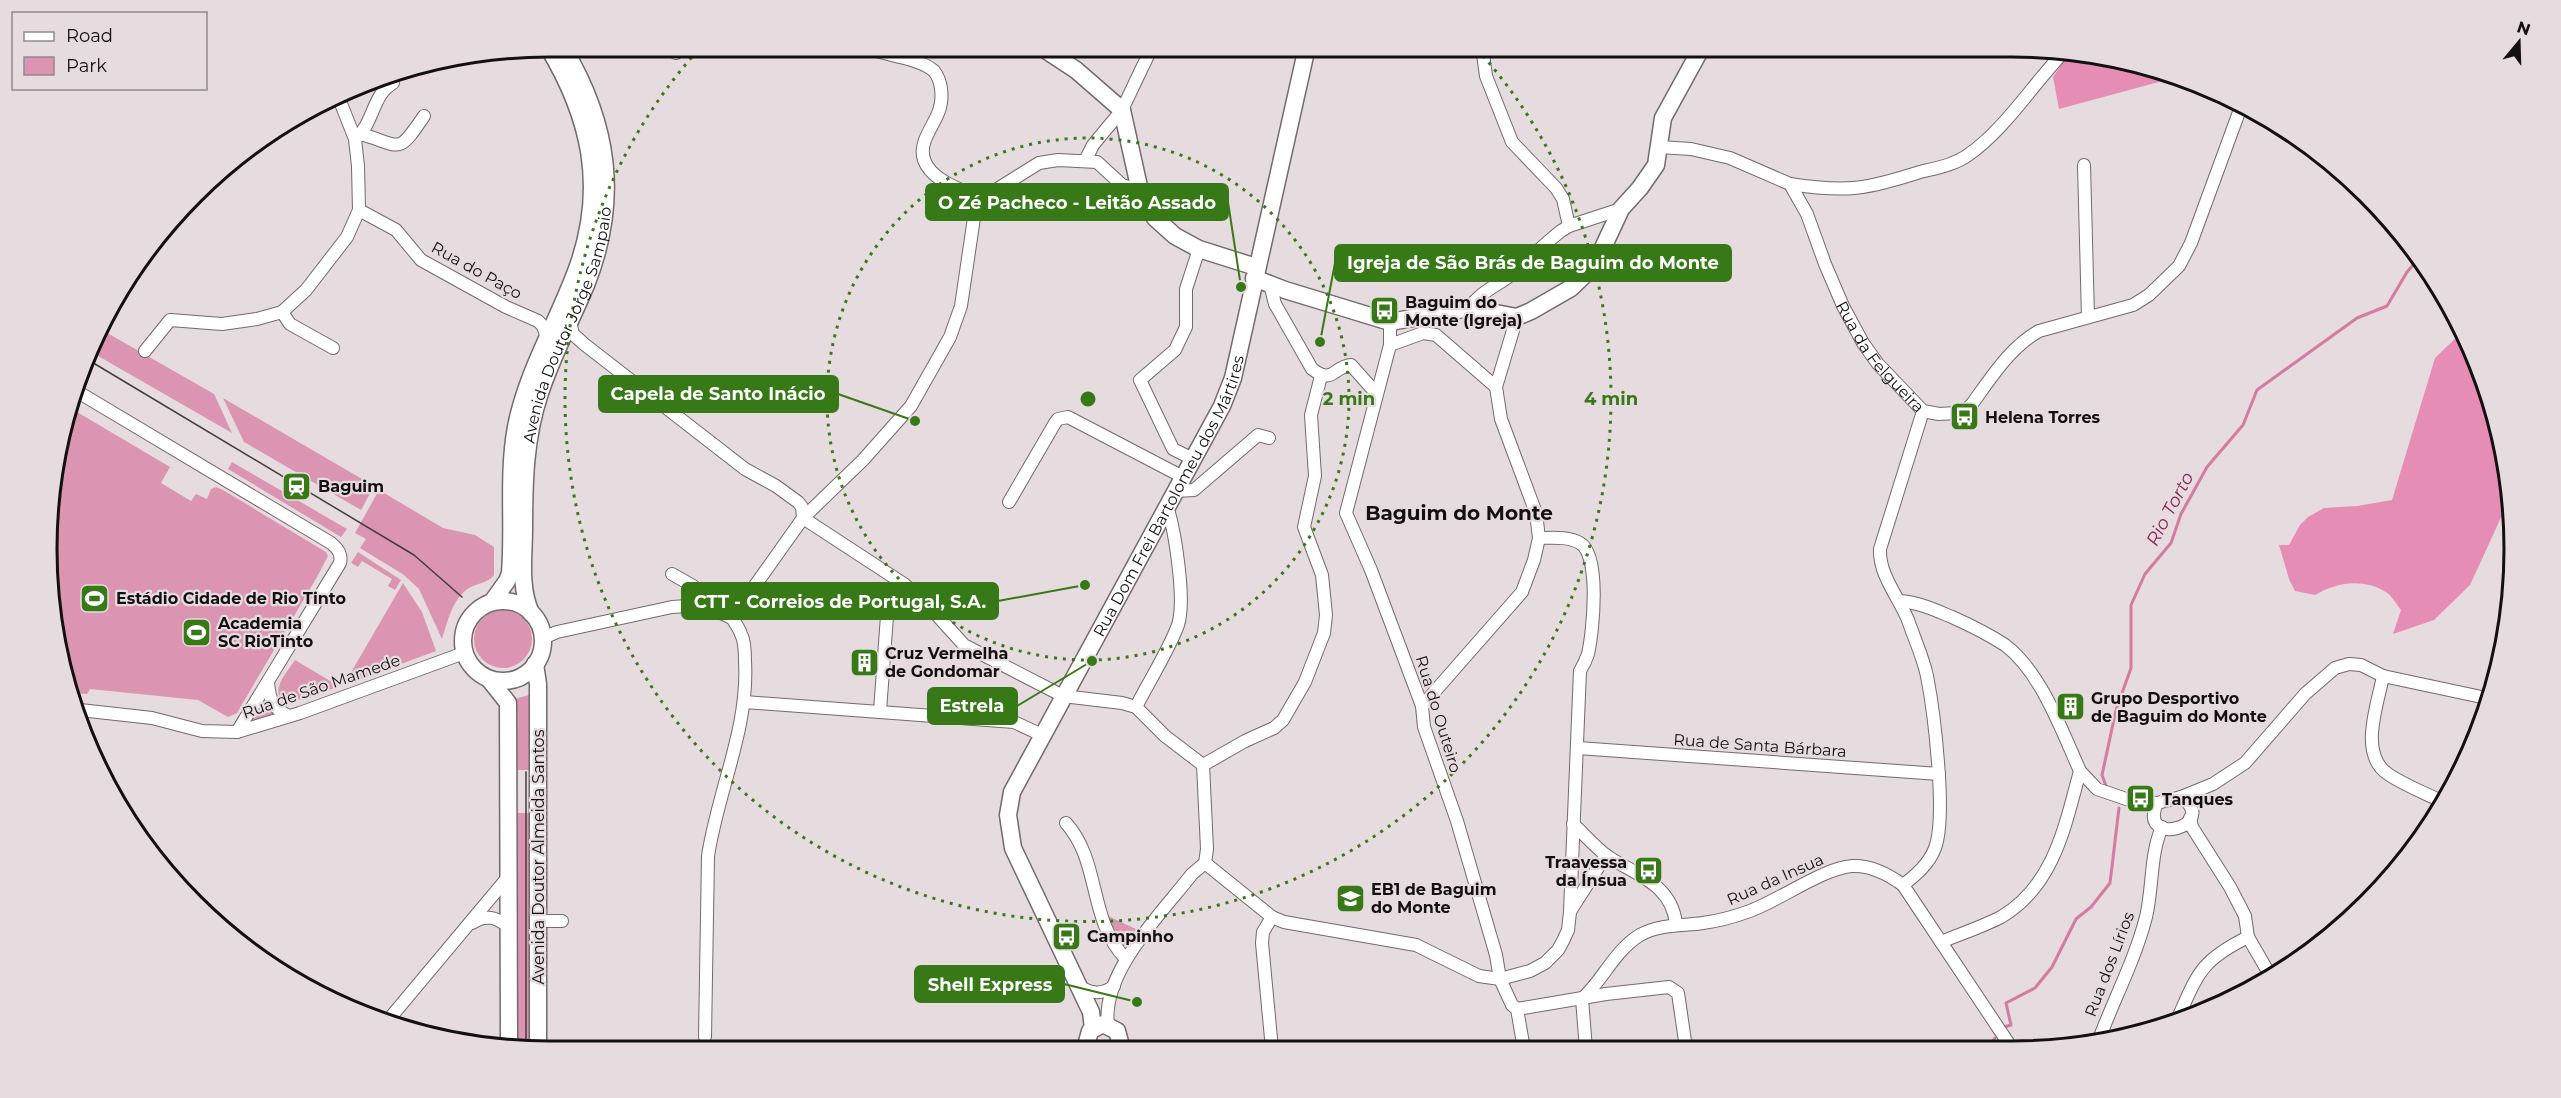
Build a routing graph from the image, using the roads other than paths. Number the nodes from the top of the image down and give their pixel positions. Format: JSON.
{"nodes":[{"id":1,"x":553,"y":57,"type":"edge"},
{"id":2,"x":569,"y":57,"type":"edge"},
{"id":3,"x":894,"y":57,"type":"edge"},
{"id":4,"x":1057,"y":57,"type":"edge"},
{"id":5,"x":1147,"y":57,"type":"edge"},
{"id":6,"x":1305,"y":57,"type":"edge"},
{"id":7,"x":1483,"y":57,"type":"edge"},
{"id":8,"x":1696,"y":57,"type":"edge"},
{"id":9,"x":2057,"y":59,"type":"edge"},
{"id":10,"x":393,"y":83,"type":"dead end"},
{"id":11,"x":341,"y":103,"type":"edge"},
{"id":12,"x":1122,"y":110,"type":"junction"},
{"id":13,"x":2239,"y":113,"type":"edge"},
{"id":14,"x":424,"y":116,"type":"dead end"},
{"id":15,"x":358,"y":137,"type":"junction"},
{"id":16,"x":1659,"y":147,"type":"junction"},
{"id":17,"x":1086,"y":159,"type":"junction"},
{"id":18,"x":2084,"y":165,"type":"dead end"},
{"id":19,"x":1790,"y":184,"type":"junction"},
{"id":20,"x":1140,"y":191,"type":"junction"},
{"id":21,"x":983,"y":198,"type":"junction"},
{"id":22,"x":1621,"y":209,"type":"junction"},
{"id":23,"x":359,"y":210,"type":"junction"},
{"id":24,"x":1569,"y":226,"type":"junction"},
{"id":25,"x":1199,"y":249,"type":"junction"},
{"id":26,"x":1260,"y":276,"type":"junction"},
{"id":27,"x":1469,"y":308,"type":"junction"},
{"id":28,"x":282,"y":312,"type":"junction"},
{"id":29,"x":1517,"y":316,"type":"junction"},
{"id":30,"x":2088,"y":317,"type":"junction"},
{"id":31,"x":570,"y":322,"type":"junction"},
{"id":32,"x":1390,"y":322,"type":"junction"},
{"id":33,"x":547,"y":338,"type":"junction"},
{"id":34,"x":1390,"y":345,"type":"junction"},
{"id":35,"x":333,"y":348,"type":"dead end"},
{"id":36,"x":145,"y":351,"type":"dead end"},
{"id":37,"x":1321,"y":376,"type":"junction"},
{"id":38,"x":1496,"y":387,"type":"junction"},
{"id":39,"x":1376,"y":393,"type":"junction"},
{"id":40,"x":82,"y":394,"type":"edge"},
{"id":41,"x":1923,"y":411,"type":"junction"},
{"id":42,"x":1269,"y":438,"type":"dead end"},
{"id":43,"x":1192,"y":459,"type":"junction"},
{"id":44,"x":1179,"y":484,"type":"junction"},
{"id":45,"x":1009,"y":502,"type":"dead end"},
{"id":46,"x":1167,"y":506,"type":"junction"},
{"id":47,"x":803,"y":518,"type":"junction"},
{"id":48,"x":1539,"y":538,"type":"junction"},
{"id":49,"x":672,"y":574,"type":"dead end"},
{"id":50,"x":889,"y":589,"type":"dead end"},
{"id":51,"x":1899,"y":600,"type":"junction"},
{"id":52,"x":492,"y":602,"type":"junction"},
{"id":53,"x":703,"y":605,"type":"junction"},
{"id":54,"x":531,"y":613,"type":"junction"},
{"id":55,"x":732,"y":618,"type":"junction"},
{"id":56,"x":543,"y":638,"type":"junction"},
{"id":57,"x":464,"y":653,"type":"junction"},
{"id":58,"x":535,"y":664,"type":"junction"},
{"id":59,"x":2383,"y":676,"type":"junction"},
{"id":60,"x":489,"y":679,"type":"junction"},
{"id":61,"x":268,"y":683,"type":"junction"},
{"id":62,"x":1063,"y":696,"type":"junction"},
{"id":63,"x":2481,"y":697,"type":"edge"},
{"id":64,"x":745,"y":702,"type":"junction"},
{"id":65,"x":1422,"y":706,"type":"junction"},
{"id":66,"x":1136,"y":707,"type":"junction"},
{"id":67,"x":84,"y":710,"type":"edge"},
{"id":68,"x":880,"y":711,"type":"junction"},
{"id":69,"x":289,"y":716,"type":"junction"},
{"id":70,"x":237,"y":732,"type":"junction"},
{"id":71,"x":1042,"y":735,"type":"junction"},
{"id":72,"x":1578,"y":748,"type":"junction"},
{"id":73,"x":1203,"y":765,"type":"junction"},
{"id":74,"x":2080,"y":771,"type":"junction"},
{"id":75,"x":1939,"y":774,"type":"junction"},
{"id":76,"x":2181,"y":796,"type":"junction"},
{"id":77,"x":2436,"y":798,"type":"edge"},
{"id":78,"x":2157,"y":803,"type":"junction"},
{"id":79,"x":2190,"y":818,"type":"junction"},
{"id":80,"x":1066,"y":823,"type":"dead end"},
{"id":81,"x":1573,"y":824,"type":"junction"},
{"id":82,"x":2162,"y":827,"type":"junction"},
{"id":83,"x":1606,"y":855,"type":"junction"},
{"id":84,"x":1205,"y":863,"type":"junction"},
{"id":85,"x":508,"y":877,"type":"junction"},
{"id":86,"x":1903,"y":885,"type":"junction"},
{"id":87,"x":1570,"y":912,"type":"junction"},
{"id":88,"x":1272,"y":917,"type":"junction"},
{"id":89,"x":538,"y":921,"type":"junction"},
{"id":90,"x":561,"y":921,"type":"dead end"},
{"id":91,"x":1676,"y":924,"type":"junction"},
{"id":92,"x":466,"y":927,"type":"junction"},
{"id":93,"x":509,"y":927,"type":"junction"},
{"id":94,"x":2248,"y":937,"type":"junction"},
{"id":95,"x":1941,"y":942,"type":"junction"},
{"id":96,"x":1125,"y":958,"type":"junction"},
{"id":97,"x":2267,"y":969,"type":"edge"},
{"id":98,"x":1500,"y":979,"type":"junction"},
{"id":99,"x":1079,"y":986,"type":"junction"},
{"id":100,"x":1114,"y":986,"type":"junction"},
{"id":101,"x":1582,"y":999,"type":"junction"},
{"id":102,"x":1517,"y":1010,"type":"junction"},
{"id":103,"x":2181,"y":1011,"type":"edge"},
{"id":104,"x":392,"y":1015,"type":"edge"},
{"id":105,"x":1094,"y":1033,"type":"edge"},
{"id":106,"x":2101,"y":1033,"type":"edge"},
{"id":107,"x":705,"y":1037,"type":"dead end"},
{"id":108,"x":509,"y":1039,"type":"edge"},
{"id":109,"x":538,"y":1041,"type":"edge"},
{"id":110,"x":1119,"y":1041,"type":"edge"},
{"id":111,"x":1271,"y":1041,"type":"edge"},
{"id":112,"x":1523,"y":1041,"type":"edge"},
{"id":113,"x":1585,"y":1041,"type":"edge"},
{"id":114,"x":1685,"y":1041,"type":"edge"},
{"id":115,"x":2007,"y":1041,"type":"edge"}],
"edges":[{"from":1,"to":33,"type":"main road","name":"Avenida Doutor Jorge Sampaio"},
{"from":2,"to":31,"type":"main road","name":"Avenida Doutor Jorge Sampaio"},
{"from":3,"to":21,"type":"street"},
{"from":4,"to":12,"type":"main road"},
{"from":5,"to":12,"type":"street"},
{"from":6,"to":26,"type":"main road","name":"Rua Dom Frei Bartolomeu dos Mártires"},
{"from":7,"to":24,"type":"street"},
{"from":8,"to":16,"type":"main road"},
{"from":9,"to":19,"type":"street"},
{"from":10,"to":15,"type":"street"},
{"from":11,"to":15,"type":"street"},
{"from":12,"to":17,"type":"street"},
{"from":12,"to":20,"type":"main road"},
{"from":13,"to":30,"type":"street","name":"Rua da Felgueira"},
{"from":14,"to":15,"type":"street"},
{"from":15,"to":23,"type":"street"},
{"from":16,"to":19,"type":"street"},
{"from":16,"to":22,"type":"main road"},
{"from":17,"to":20,"type":"street"},
{"from":17,"to":21,"type":"street"},
{"from":18,"to":30,"type":"street"},
{"from":19,"to":41,"type":"street","name":"Rua da Felgueira"},
{"from":20,"to":25,"type":"main road"},
{"from":21,"to":47,"type":"street"},
{"from":22,"to":24,"type":"street"},
{"from":22,"to":29,"type":"main road"},
{"from":23,"to":28,"type":"street"},
{"from":23,"to":33,"type":"street","name":"Rua do Paço"},
{"from":24,"to":27,"type":"street"},
{"from":25,"to":26,"type":"main road"},
{"from":25,"to":43,"type":"street"},
{"from":26,"to":32,"type":"main road"},
{"from":26,"to":37,"type":"street"},
{"from":26,"to":43,"type":"main road","name":"Rua Dom Frei Bartolomeu dos Mártires"},
{"from":27,"to":29,"type":"main road"},
{"from":27,"to":32,"type":"main road"},
{"from":28,"to":35,"type":"street"},
{"from":28,"to":36,"type":"street"},
{"from":29,"to":38,"type":"street"},
{"from":30,"to":41,"type":"street","name":"Rua da Felgueira"},
{"from":31,"to":47,"type":"street"},
{"from":31,"to":54,"type":"main road","name":"Avenida Doutor Jorge Sampaio"},
{"from":32,"to":34,"type":"street","name":"Rua do Outeiro"},
{"from":33,"to":52,"type":"main road","name":"Avenida Doutor Jorge Sampaio"},
{"from":34,"to":38,"type":"street"},
{"from":34,"to":39,"type":"street","name":"Rua do Outeiro"},
{"from":37,"to":39,"type":"street"},
{"from":37,"to":73,"type":"street"},
{"from":38,"to":48,"type":"street"},
{"from":39,"to":65,"type":"street","name":"Rua do Outeiro"},
{"from":40,"to":61,"type":"street"},
{"from":41,"to":51,"type":"street"},
{"from":42,"to":44,"type":"street"},
{"from":43,"to":44,"type":"main road","name":"Rua Dom Frei Bartolomeu dos Mártires"},
{"from":44,"to":45,"type":"street"},
{"from":44,"to":46,"type":"main road","name":"Rua Dom Frei Bartolomeu dos Mártires"},
{"from":46,"to":62,"type":"main road","name":"Rua Dom Frei Bartolomeu dos Mártires"},
{"from":46,"to":66,"type":"street"},
{"from":47,"to":55,"type":"street"},
{"from":47,"to":62,"type":"street"},
{"from":48,"to":65,"type":"street"},
{"from":48,"to":72,"type":"street"},
{"from":49,"to":53,"type":"street"},
{"from":50,"to":68,"type":"street"},
{"from":51,"to":74,"type":"street"},
{"from":51,"to":75,"type":"street"},
{"from":52,"to":54,"type":"main road"},
{"from":52,"to":57,"type":"main road"},
{"from":53,"to":55,"type":"street"},
{"from":53,"to":56,"type":"street"},
{"from":54,"to":56,"type":"main road"},
{"from":55,"to":64,"type":"street"},
{"from":56,"to":58,"type":"main road"},
{"from":57,"to":60,"type":"main road"},
{"from":57,"to":69,"type":"street","name":"Rua de São Mamede"},
{"from":58,"to":60,"type":"main road"},
{"from":58,"to":89,"type":"main road","name":"Avenida Doutor Almeida Santos"},
{"from":59,"to":63,"type":"street"},
{"from":59,"to":76,"type":"street"},
{"from":59,"to":77,"type":"street"},
{"from":60,"to":85,"type":"main road","name":"Avenida Doutor Almeida Santos"},
{"from":61,"to":69,"type":"street"},
{"from":61,"to":70,"type":"street"},
{"from":62,"to":66,"type":"street"},
{"from":62,"to":71,"type":"main road","name":"Rua Dom Frei Bartolomeu dos Mártires"},
{"from":64,"to":68,"type":"street"},
{"from":64,"to":107,"type":"street"},
{"from":65,"to":98,"type":"street","name":"Rua do Outeiro"},
{"from":66,"to":73,"type":"street"},
{"from":67,"to":70,"type":"street","name":"Rua de São Mamede"},
{"from":68,"to":71,"type":"street"},
{"from":69,"to":70,"type":"street","name":"Rua de São Mamede"},
{"from":71,"to":99,"type":"main road","name":"Rua Dom Frei Bartolomeu dos Mártires"},
{"from":72,"to":75,"type":"street","name":"Rua de Santa Bárbara"},
{"from":72,"to":81,"type":"street"},
{"from":73,"to":84,"type":"street"},
{"from":74,"to":78,"type":"street"},
{"from":74,"to":95,"type":"street"},
{"from":75,"to":86,"type":"street"},
{"from":76,"to":78,"type":"street"},
{"from":76,"to":79,"type":"street"},
{"from":78,"to":82,"type":"street"},
{"from":79,"to":82,"type":"street"},
{"from":79,"to":94,"type":"street"},
{"from":80,"to":96,"type":"street"},
{"from":81,"to":83,"type":"street"},
{"from":81,"to":87,"type":"street"},
{"from":82,"to":106,"type":"street","name":"Rua dos Lírios"},
{"from":83,"to":87,"type":"street"},
{"from":83,"to":91,"type":"street"},
{"from":84,"to":88,"type":"street"},
{"from":84,"to":96,"type":"street"},
{"from":85,"to":92,"type":"street"},
{"from":85,"to":93,"type":"main road","name":"Avenida Doutor Almeida Santos"},
{"from":86,"to":91,"type":"street","name":"Rua da Insua"},
{"from":86,"to":95,"type":"street","name":"Rua da Insua"},
{"from":87,"to":98,"type":"street"},
{"from":88,"to":98,"type":"street"},
{"from":88,"to":111,"type":"street"},
{"from":89,"to":90,"type":"street"},
{"from":89,"to":109,"type":"main road","name":"Avenida Doutor Almeida Santos"},
{"from":91,"to":101,"type":"street","name":"Rua da Insua"},
{"from":92,"to":93,"type":"street"},
{"from":92,"to":104,"type":"street"},
{"from":93,"to":108,"type":"main road","name":"Avenida Doutor Almeida Santos"},
{"from":94,"to":97,"type":"street"},
{"from":94,"to":103,"type":"street"},
{"from":95,"to":115,"type":"street","name":"Rua da Insua"},
{"from":96,"to":100,"type":"street"},
{"from":98,"to":102,"type":"street","name":"Rua do Outeiro"},
{"from":99,"to":100,"type":"street"},
{"from":99,"to":105,"type":"main road","name":"Rua Dom Frei Bartolomeu dos Mártires"},
{"from":100,"to":105,"type":"street"},
{"from":101,"to":102,"type":"street"},
{"from":101,"to":113,"type":"street"},
{"from":101,"to":114,"type":"street"},
{"from":102,"to":112,"type":"street","name":"Rua do Outeiro"},
{"from":105,"to":110,"type":"main road","name":"Rua Dom Frei Bartolomeu dos Mártires"}]}
